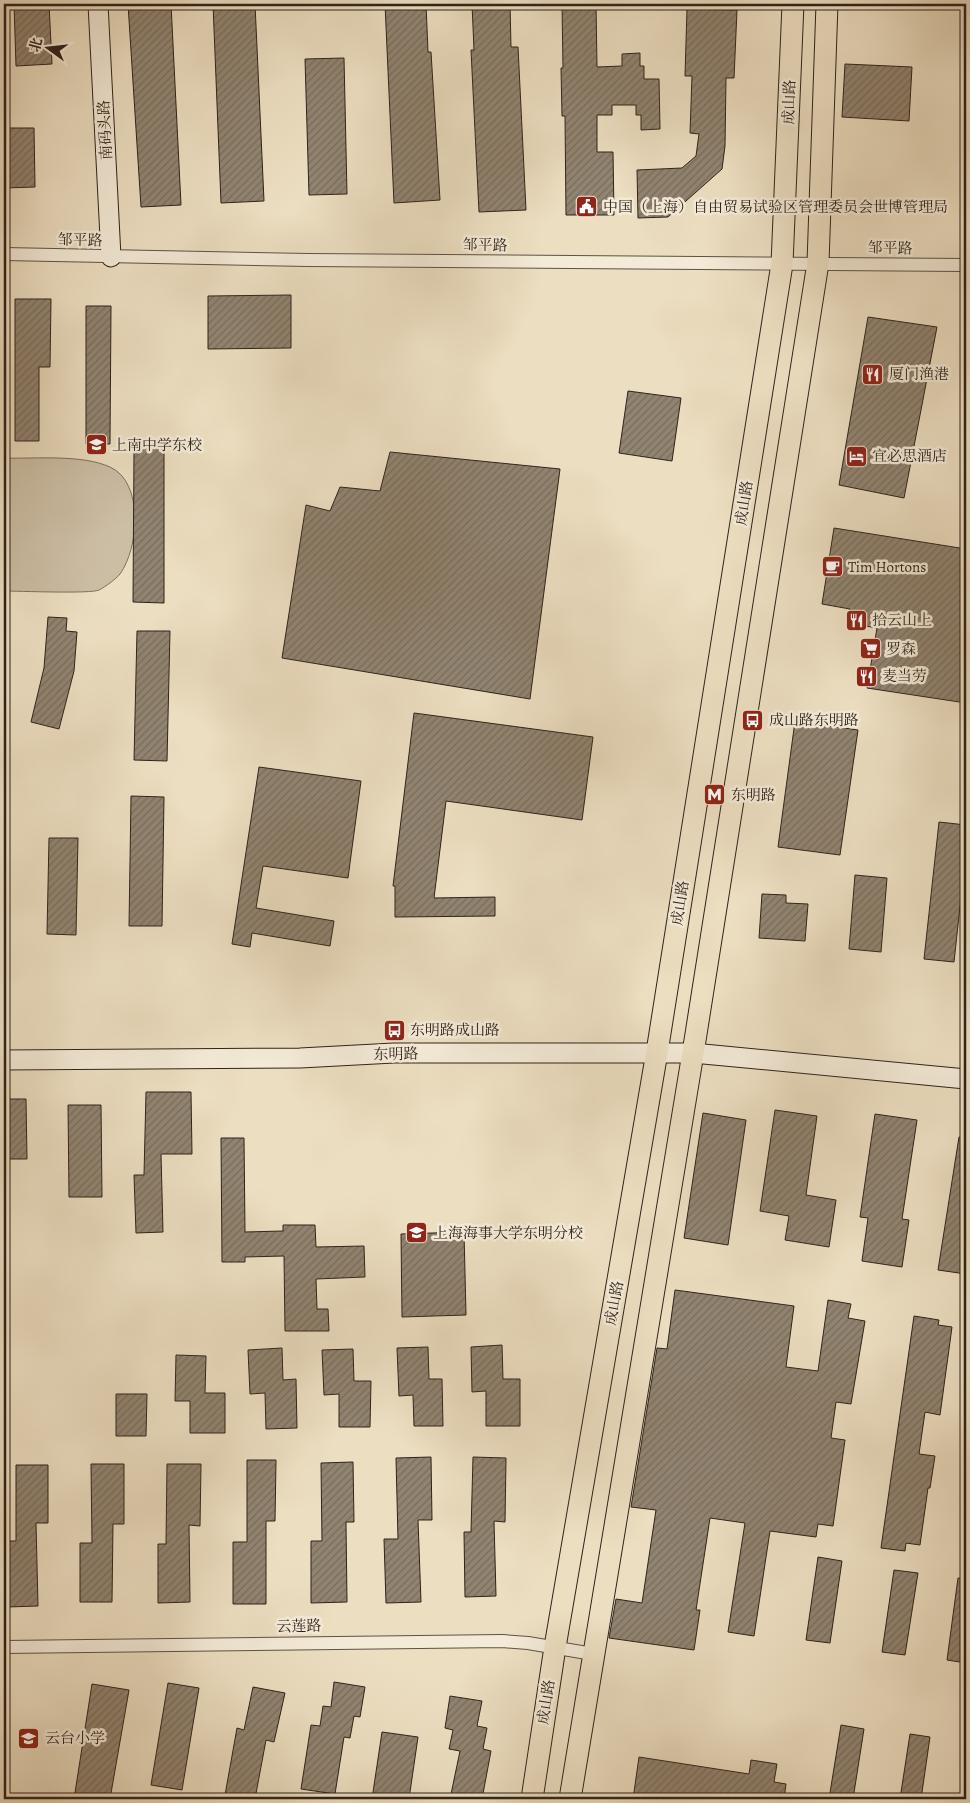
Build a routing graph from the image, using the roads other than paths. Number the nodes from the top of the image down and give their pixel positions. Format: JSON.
{"nodes":[{"id":1,"x":98,"y":4,"type":"edge"},
{"id":2,"x":793,"y":4,"type":"edge"},
{"id":3,"x":827,"y":4,"type":"edge"},
{"id":4,"x":4,"y":254,"type":"edge"},
{"id":5,"x":111,"y":257,"type":"junction"},
{"id":6,"x":818,"y":263,"type":"junction"},
{"id":7,"x":782,"y":264,"type":"junction"},
{"id":8,"x":966,"y":265,"type":"edge"},
{"id":9,"x":657,"y":1052,"type":"junction"},
{"id":10,"x":693,"y":1052,"type":"junction"},
{"id":11,"x":4,"y":1060,"type":"edge"},
{"id":12,"x":966,"y":1079,"type":"edge"},
{"id":13,"x":555,"y":1647,"type":"junction"},
{"id":14,"x":4,"y":1648,"type":"edge"},
{"id":15,"x":593,"y":1654,"type":"junction"},
{"id":16,"x":532,"y":1799,"type":"edge"},
{"id":17,"x":570,"y":1799,"type":"edge"}],
"edges":[{"from":1,"to":5,"type":"main road","name":"南码头路"},
{"from":2,"to":7,"type":"main road","name":"成山路"},
{"from":3,"to":6,"type":"main road"},
{"from":4,"to":5,"type":"street","name":"邹平路"},
{"from":5,"to":7,"type":"street","name":"邹平路"},
{"from":6,"to":7,"type":"street","name":"邹平路"},
{"from":6,"to":8,"type":"street","name":"邹平路"},
{"from":6,"to":10,"type":"main road"},
{"from":7,"to":9,"type":"main road","name":"成山路"},
{"from":9,"to":10,"type":"main road","name":"东明路"},
{"from":9,"to":11,"type":"main road","name":"东明路"},
{"from":9,"to":13,"type":"main road","name":"成山路"},
{"from":10,"to":12,"type":"main road","name":"东明路"},
{"from":10,"to":15,"type":"main road"},
{"from":13,"to":14,"type":"street","name":"云莲路"},
{"from":13,"to":15,"type":"street","name":"云莲路"},
{"from":13,"to":16,"type":"main road","name":"成山路"},
{"from":15,"to":17,"type":"main road"}]}
